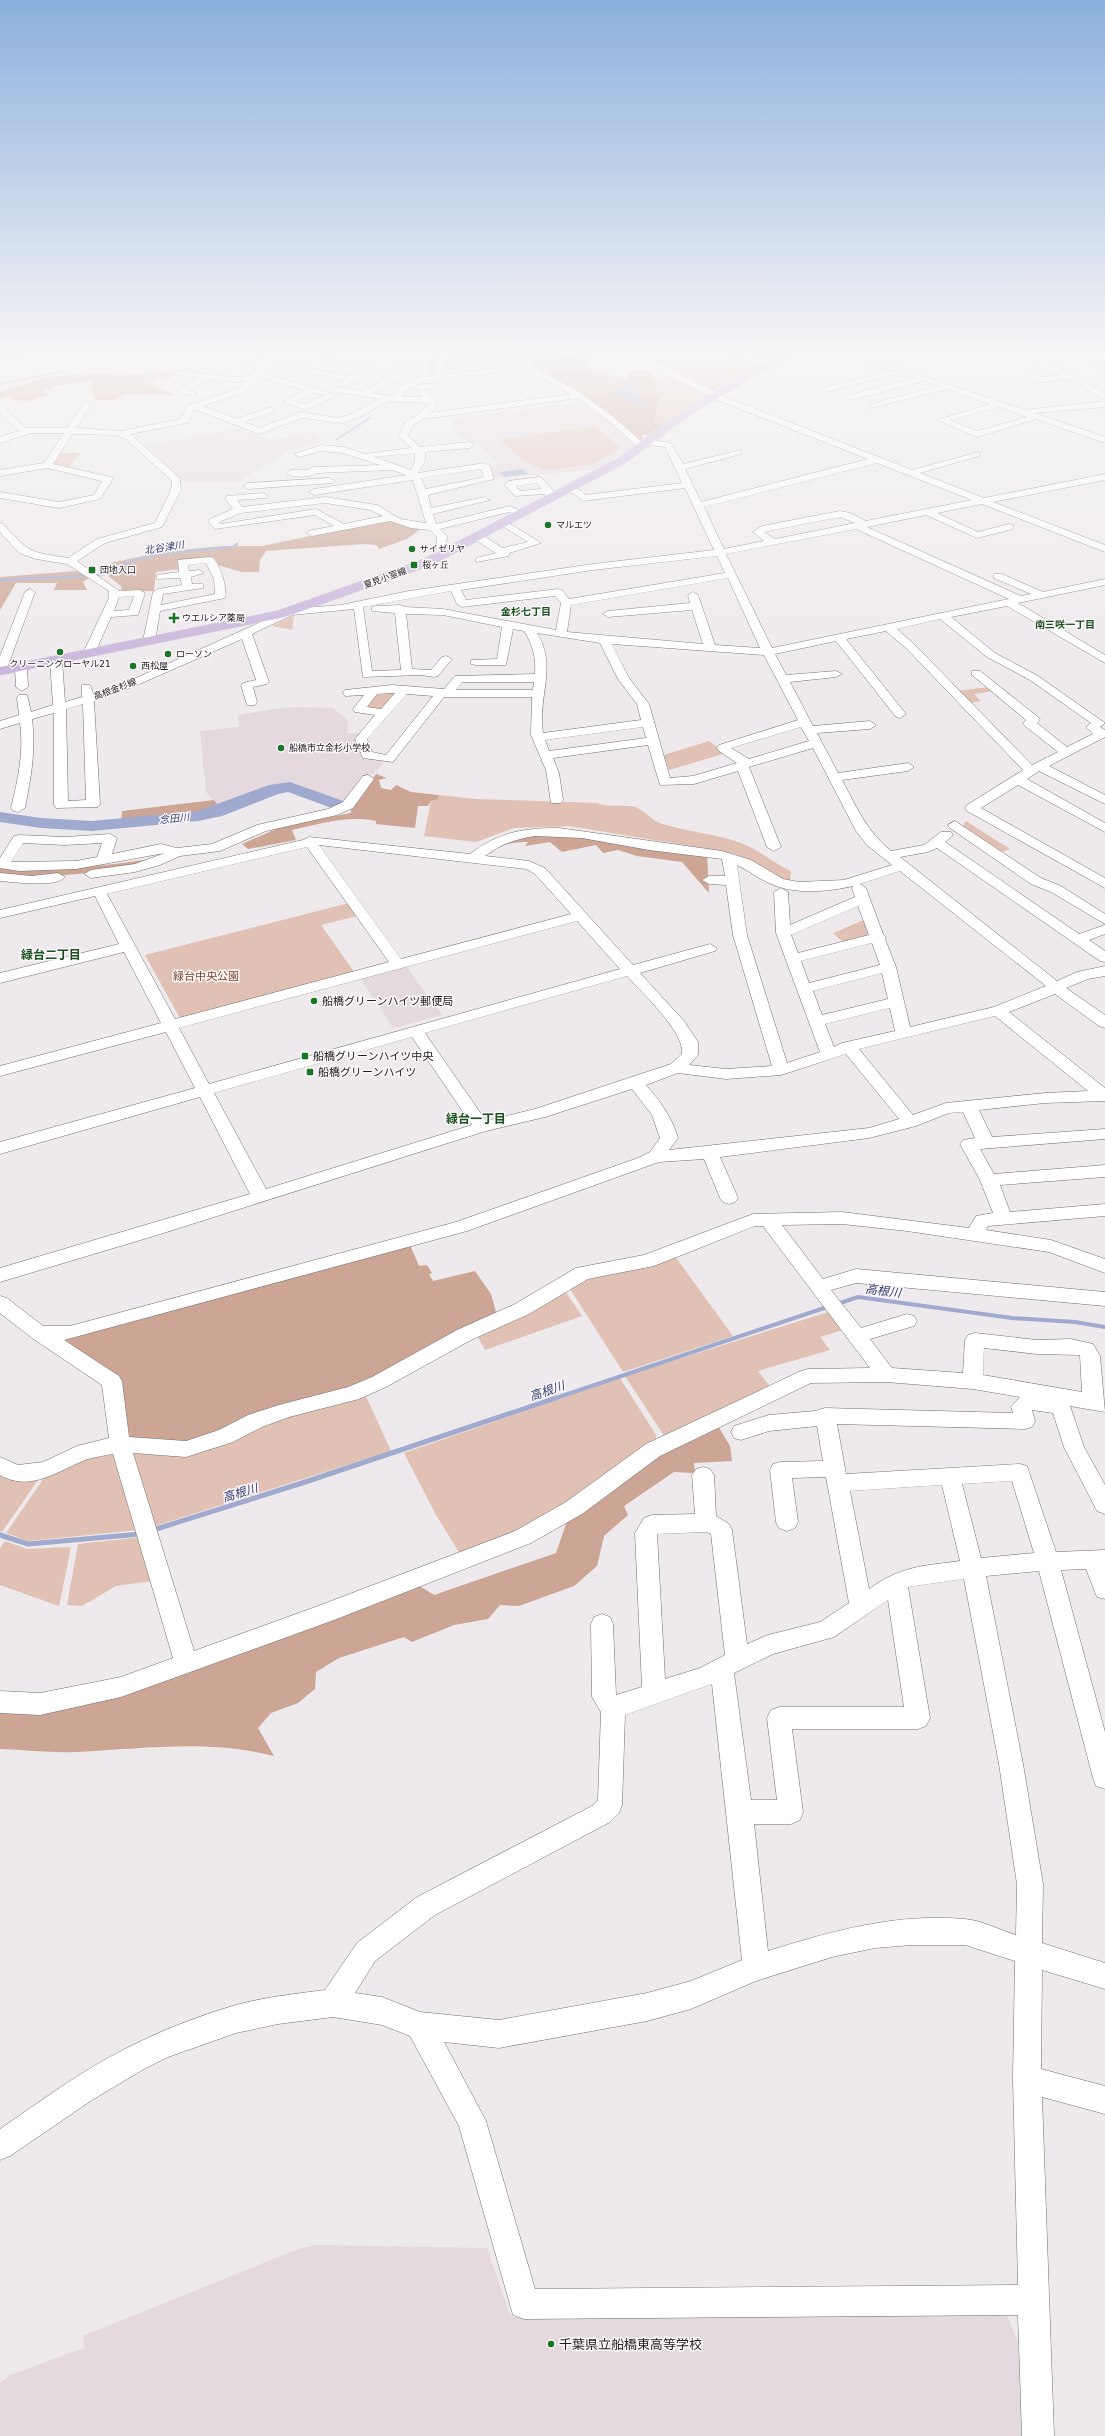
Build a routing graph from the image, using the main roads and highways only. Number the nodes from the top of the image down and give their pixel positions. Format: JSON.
{"nodes":[{"id":1,"x":620,"y":462,"type":"edge"},
{"id":2,"x":0,"y":671,"type":"edge"}],
"edges":[{"from":1,"to":2,"type":"main road","name":"夏見小室線"}]}
